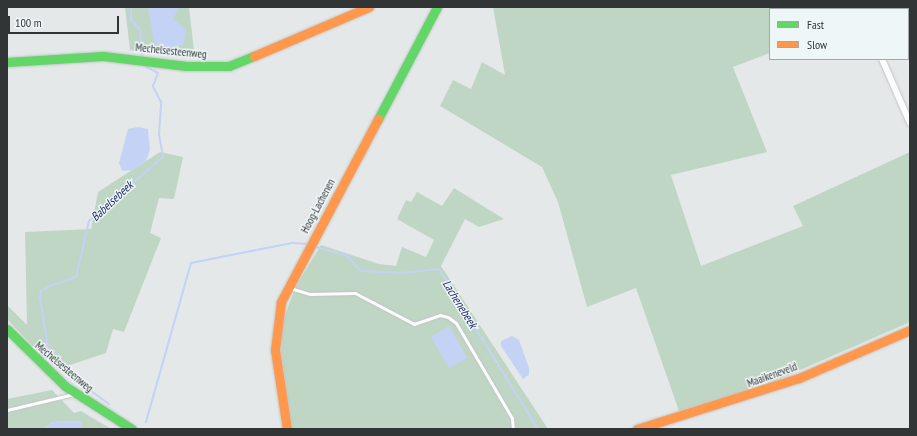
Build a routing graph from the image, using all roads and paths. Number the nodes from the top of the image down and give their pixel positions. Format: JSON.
{"nodes":[{"id":1,"x":369,"y":7,"type":"edge"},
{"id":2,"x":437,"y":7,"type":"edge"},
{"id":3,"x":882,"y":60,"type":"edge"},
{"id":4,"x":7,"y":62,"type":"edge"},
{"id":5,"x":910,"y":123,"type":"edge"},
{"id":6,"x":289,"y":288,"type":"junction"},
{"id":7,"x":7,"y":329,"type":"edge"},
{"id":8,"x":910,"y":330,"type":"edge"},
{"id":9,"x":75,"y":394,"type":"junction"},
{"id":10,"x":7,"y":410,"type":"edge"},
{"id":11,"x":132,"y":429,"type":"edge"},
{"id":12,"x":286,"y":429,"type":"edge"},
{"id":13,"x":513,"y":429,"type":"edge"},
{"id":14,"x":637,"y":429,"type":"edge"}],
"edges":[{"from":1,"to":4,"type":"street","name":"Mechelsesteenweg"},
{"from":2,"to":6,"type":"street","name":"Hoog-Lachenen"},
{"from":3,"to":5,"type":"street"},
{"from":6,"to":12,"type":"street","name":"Hoog-Lachenen"},
{"from":6,"to":13,"type":"lane"},
{"from":7,"to":9,"type":"street","name":"Mechelsesteenweg"},
{"from":8,"to":14,"type":"street","name":"Maaikeneveld"},
{"from":9,"to":10,"type":"lane"},
{"from":9,"to":11,"type":"street","name":"Mechelsesteenweg"}]}
